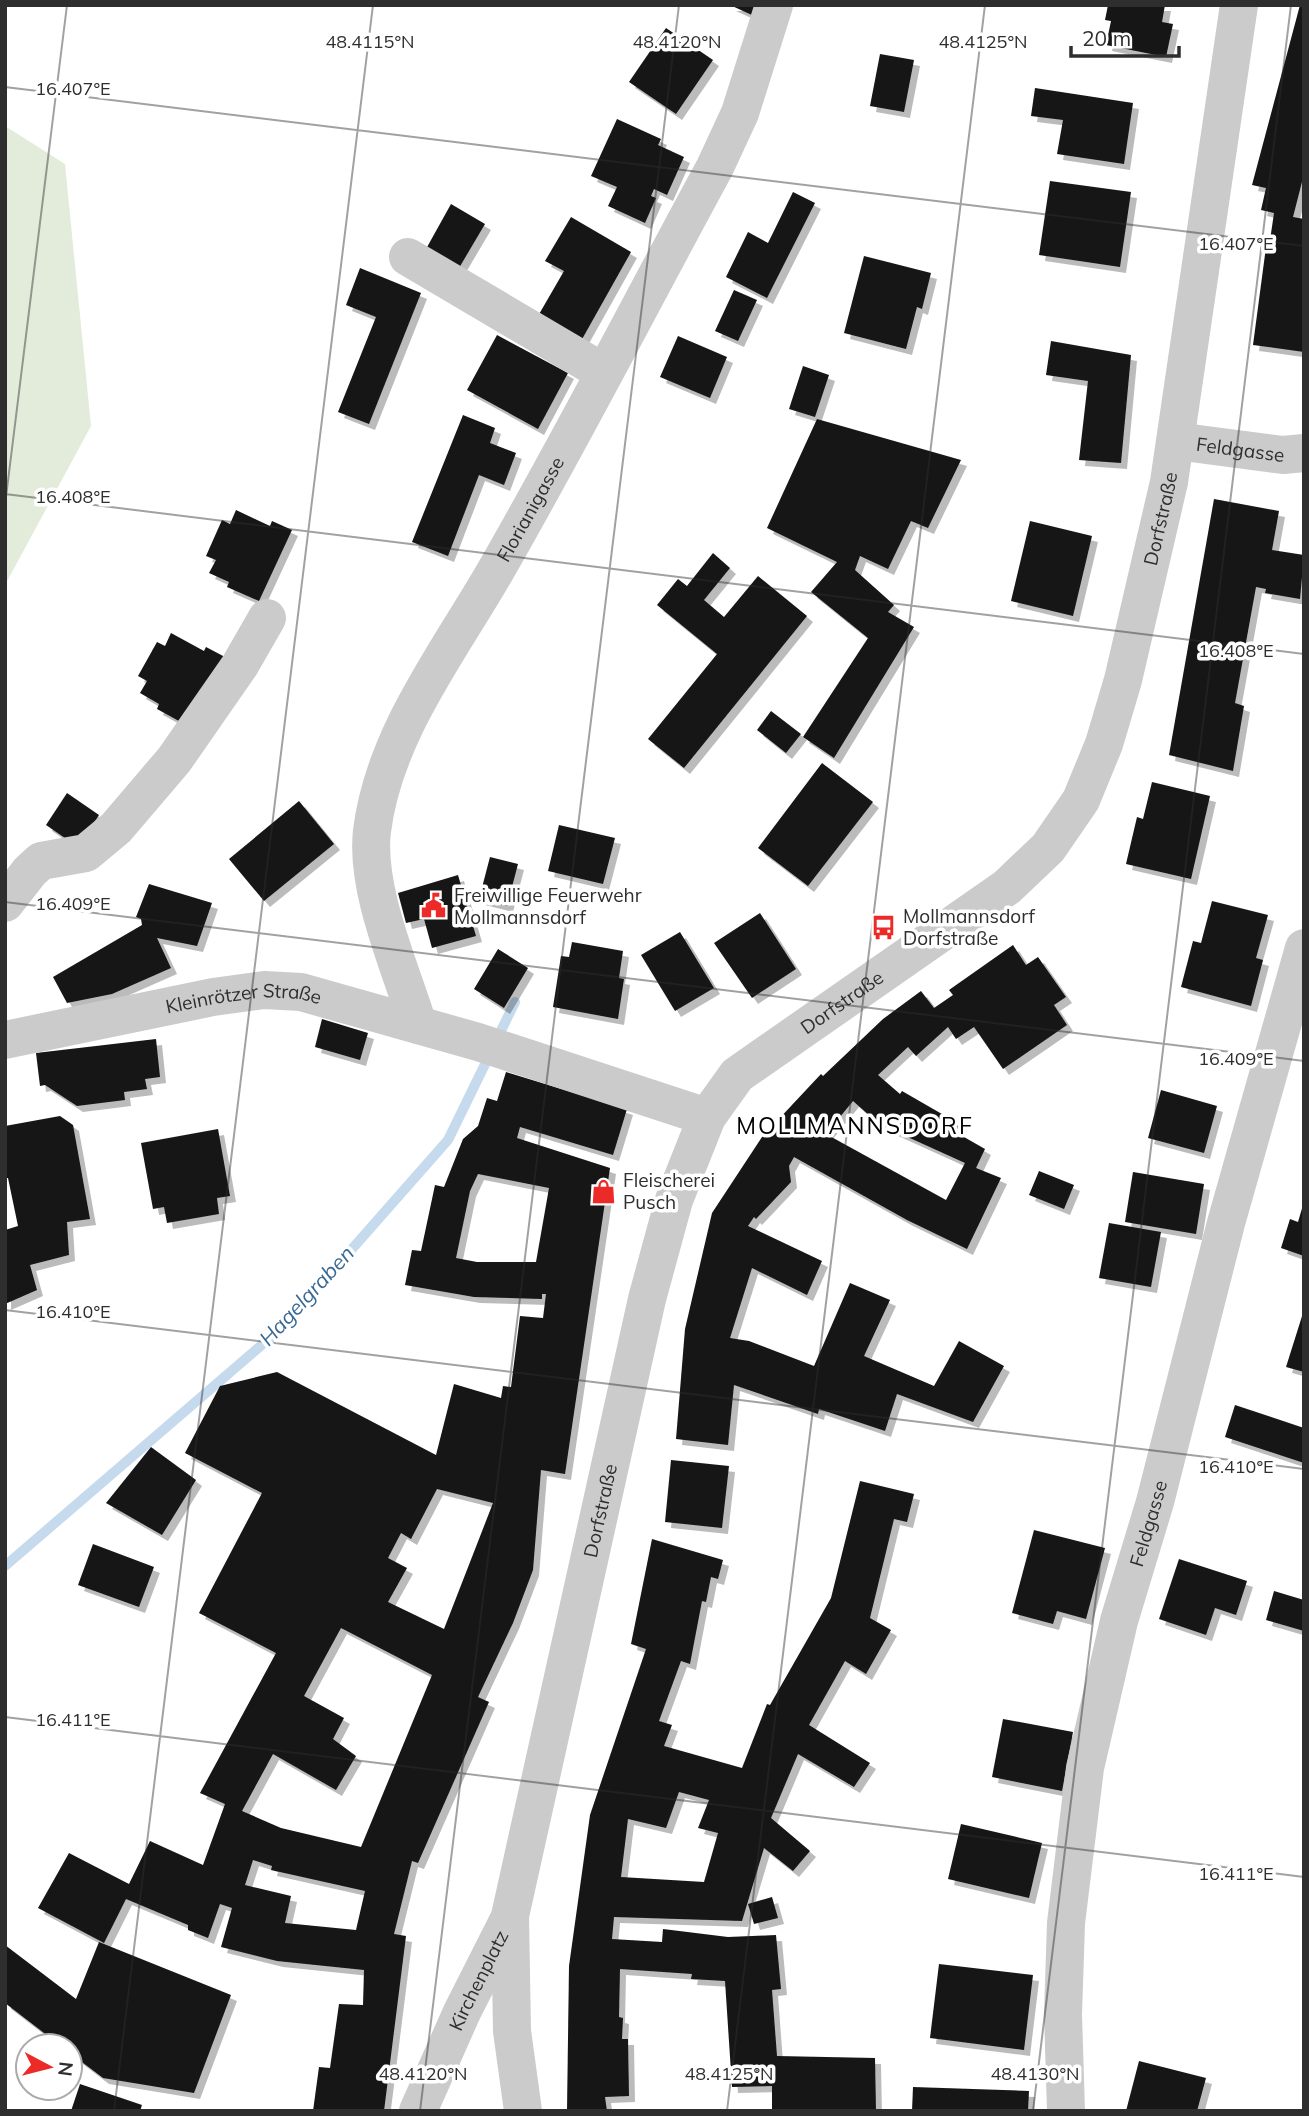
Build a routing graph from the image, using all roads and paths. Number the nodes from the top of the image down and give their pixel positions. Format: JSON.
{"nodes":[{"id":1,"x":774,"y":5,"type":"edge"},
{"id":2,"x":1239,"y":5,"type":"edge"},
{"id":3,"x":408,"y":257,"type":"dead end"},
{"id":4,"x":603,"y":372,"type":"junction"},
{"id":5,"x":1176,"y":441,"type":"junction"},
{"id":6,"x":1304,"y":453,"type":"edge"},
{"id":7,"x":267,"y":618,"type":"dead end"},
{"id":8,"x":5,"y":903,"type":"edge"},
{"id":9,"x":1304,"y":948,"type":"edge"},
{"id":10,"x":418,"y":1025,"type":"junction"},
{"id":11,"x":5,"y":1040,"type":"edge"},
{"id":12,"x":707,"y":1117,"type":"junction"},
{"id":13,"x":510,"y":1916,"type":"junction"},
{"id":14,"x":418,"y":2111,"type":"edge"},
{"id":15,"x":523,"y":2111,"type":"edge"},
{"id":16,"x":1066,"y":2111,"type":"edge"}],
"edges":[{"from":1,"to":4,"type":"street","name":"Florianigasse"},
{"from":2,"to":5,"type":"street","name":"Dorfstraße"},
{"from":3,"to":4,"type":"street"},
{"from":4,"to":10,"type":"street","name":"Florianigasse"},
{"from":5,"to":6,"type":"street","name":"Feldgasse"},
{"from":5,"to":12,"type":"street","name":"Dorfstraße"},
{"from":7,"to":8,"type":"street"},
{"from":9,"to":16,"type":"street","name":"Feldgasse"},
{"from":10,"to":11,"type":"street","name":"Kleinrötzer Straße"},
{"from":10,"to":12,"type":"street","name":"Kleinrötzer Straße"},
{"from":12,"to":13,"type":"street","name":"Dorfstraße"},
{"from":13,"to":14,"type":"street","name":"Kirchenplatz"},
{"from":13,"to":15,"type":"street","name":"Kirchenplatz"}]}
